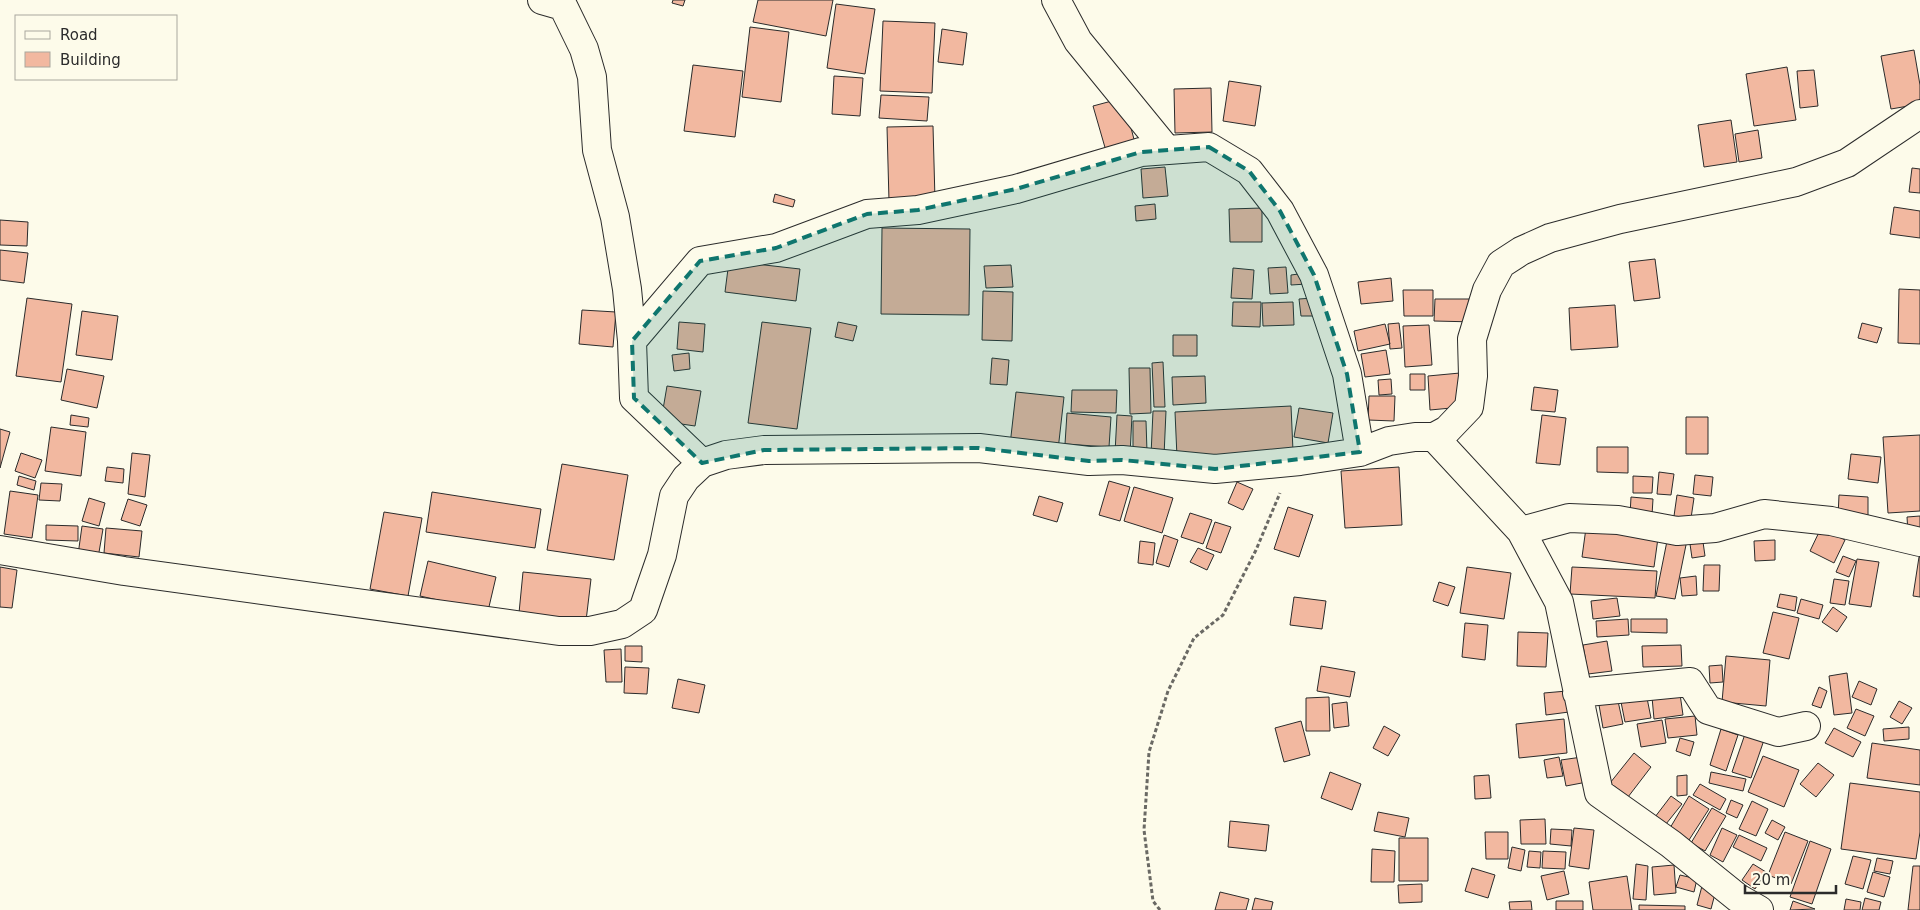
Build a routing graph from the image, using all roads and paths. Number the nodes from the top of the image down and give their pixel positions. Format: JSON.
{"nodes":[{"id":1,"x":542,"y":0,"type":"edge"},
{"id":2,"x":1056,"y":0,"type":"edge"},
{"id":3,"x":1920,"y":114,"type":"edge"},
{"id":4,"x":1167,"y":150,"type":"junction"},
{"id":5,"x":632,"y":341,"type":"junction"},
{"id":6,"x":1434,"y":437,"type":"junction"},
{"id":7,"x":1360,"y":452,"type":"junction"},
{"id":8,"x":1300,"y":461,"type":"junction"},
{"id":9,"x":702,"y":463,"type":"junction"},
{"id":10,"x":1521,"y":531,"type":"junction"},
{"id":11,"x":1920,"y":542,"type":"edge"},
{"id":12,"x":0,"y":550,"type":"edge"},
{"id":13,"x":1577,"y":693,"type":"junction"},
{"id":14,"x":1806,"y":726,"type":"dead end"},
{"id":15,"x":1160,"y":910,"type":"edge"},
{"id":16,"x":1759,"y":910,"type":"edge"}],
"edges":[{"from":1,"to":5,"type":"street"},
{"from":2,"to":4,"type":"street"},
{"from":3,"to":6,"type":"street"},
{"from":4,"to":5,"type":"street"},
{"from":4,"to":7,"type":"street"},
{"from":5,"to":9,"type":"street"},
{"from":6,"to":7,"type":"street"},
{"from":6,"to":10,"type":"street"},
{"from":7,"to":8,"type":"street"},
{"from":8,"to":9,"type":"street"},
{"from":8,"to":15,"type":"path"},
{"from":9,"to":12,"type":"street"},
{"from":10,"to":11,"type":"street"},
{"from":10,"to":13,"type":"street"},
{"from":13,"to":14,"type":"street"},
{"from":13,"to":16,"type":"street"}]}
